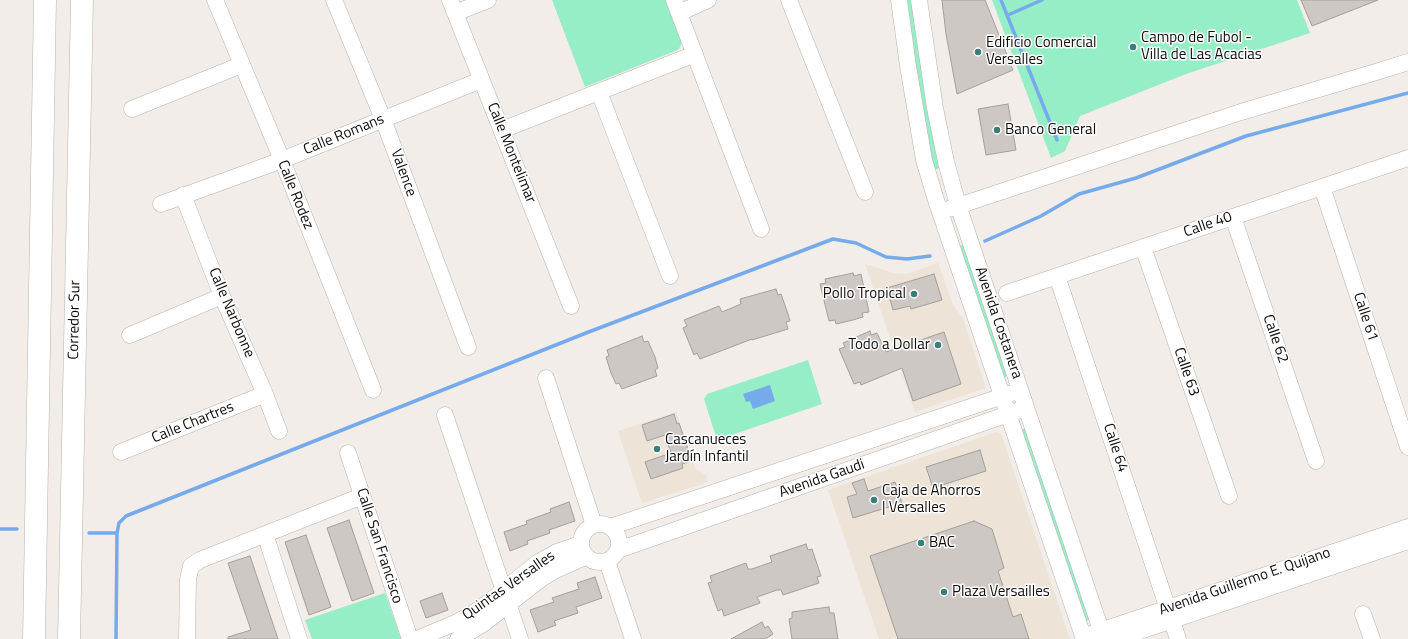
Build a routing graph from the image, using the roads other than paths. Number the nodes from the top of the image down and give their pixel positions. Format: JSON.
{"nodes":[{"id":1,"x":45,"y":0,"type":"edge"},
{"id":2,"x":82,"y":0,"type":"edge"},
{"id":3,"x":215,"y":0,"type":"edge"},
{"id":4,"x":334,"y":0,"type":"edge"},
{"id":5,"x":488,"y":0,"type":"edge"},
{"id":6,"x":708,"y":0,"type":"edge"},
{"id":7,"x":789,"y":0,"type":"edge"},
{"id":8,"x":899,"y":0,"type":"edge"},
{"id":9,"x":920,"y":0,"type":"edge"},
{"id":10,"x":453,"y":6,"type":"edge"},
{"id":11,"x":676,"y":6,"type":"edge"},
{"id":12,"x":694,"y":54,"type":"junction"},
{"id":13,"x":1408,"y":62,"type":"edge"},
{"id":14,"x":242,"y":65,"type":"junction"},
{"id":15,"x":481,"y":80,"type":"junction"},
{"id":16,"x":598,"y":92,"type":"junction"},
{"id":17,"x":132,"y":109,"type":"dead end"},
{"id":18,"x":383,"y":119,"type":"junction"},
{"id":19,"x":502,"y":130,"type":"junction"},
{"id":20,"x":1408,"y":158,"type":"edge"},
{"id":21,"x":282,"y":160,"type":"junction"},
{"id":22,"x":1322,"y":187,"type":"junction"},
{"id":23,"x":865,"y":192,"type":"dead end"},
{"id":24,"x":183,"y":195,"type":"junction"},
{"id":25,"x":161,"y":204,"type":"dead end"},
{"id":26,"x":958,"y":205,"type":"junction"},
{"id":27,"x":939,"y":212,"type":"junction"},
{"id":28,"x":1233,"y":217,"type":"junction"},
{"id":29,"x":762,"y":228,"type":"dead end"},
{"id":30,"x":1143,"y":247,"type":"junction"},
{"id":31,"x":670,"y":276,"type":"dead end"},
{"id":32,"x":1057,"y":276,"type":"junction"},
{"id":33,"x":1007,"y":293,"type":"dead end"},
{"id":34,"x":222,"y":296,"type":"junction"},
{"id":35,"x":571,"y":306,"type":"dead end"},
{"id":36,"x":130,"y":335,"type":"dead end"},
{"id":37,"x":468,"y":347,"type":"dead end"},
{"id":38,"x":546,"y":378,"type":"dead end"},
{"id":39,"x":373,"y":390,"type":"dead end"},
{"id":40,"x":1021,"y":390,"type":"junction"},
{"id":41,"x":265,"y":394,"type":"junction"},
{"id":42,"x":1002,"y":396,"type":"junction"},
{"id":43,"x":1027,"y":408,"type":"junction"},
{"id":44,"x":445,"y":415,"type":"dead end"},
{"id":45,"x":1008,"y":415,"type":"junction"},
{"id":46,"x":279,"y":431,"type":"dead end"},
{"id":47,"x":1408,"y":447,"type":"edge"},
{"id":48,"x":121,"y":452,"type":"dead end"},
{"id":49,"x":348,"y":453,"type":"dead end"},
{"id":50,"x":1316,"y":461,"type":"dead end"},
{"id":51,"x":774,"y":472,"type":"junction"},
{"id":52,"x":720,"y":490,"type":"junction"},
{"id":53,"x":786,"y":491,"type":"junction"},
{"id":54,"x":362,"y":496,"type":"junction"},
{"id":55,"x":1229,"y":496,"type":"dead end"},
{"id":56,"x":726,"y":512,"type":"junction"},
{"id":57,"x":594,"y":525,"type":"junction"},
{"id":58,"x":1408,"y":527,"type":"edge"},
{"id":59,"x":613,"y":530,"type":"junction"},
{"id":60,"x":265,"y":534,"type":"junction"},
{"id":61,"x":1408,"y":541,"type":"edge"},
{"id":62,"x":583,"y":550,"type":"junction"},
{"id":63,"x":613,"y":556,"type":"junction"},
{"id":64,"x":506,"y":597,"type":"junction"},
{"id":65,"x":1170,"y":614,"type":"junction"},
{"id":66,"x":1363,"y":614,"type":"dead end"},
{"id":67,"x":1103,"y":635,"type":"edge"},
{"id":68,"x":1083,"y":638,"type":"edge"},
{"id":69,"x":34,"y":639,"type":"edge"},
{"id":70,"x":69,"y":639,"type":"edge"},
{"id":71,"x":187,"y":639,"type":"edge"},
{"id":72,"x":300,"y":639,"type":"edge"},
{"id":73,"x":410,"y":639,"type":"edge"},
{"id":74,"x":417,"y":639,"type":"edge"},
{"id":75,"x":458,"y":639,"type":"edge"},
{"id":76,"x":520,"y":639,"type":"edge"},
{"id":77,"x":633,"y":639,"type":"edge"},
{"id":78,"x":1116,"y":639,"type":"edge"},
{"id":79,"x":1178,"y":639,"type":"edge"},
{"id":80,"x":1372,"y":639,"type":"edge"}],
"edges":[{"from":1,"to":69,"type":"highway"},
{"from":2,"to":70,"type":"highway","name":"Corredor Sur"},
{"from":3,"to":14,"type":"street","name":"Calle Rodez"},
{"from":4,"to":18,"type":"street","name":"Valence"},
{"from":5,"to":10,"type":"street"},
{"from":6,"to":11,"type":"street"},
{"from":7,"to":23,"type":"street"},
{"from":8,"to":27,"type":"street","name":"Avenida Costanera"},
{"from":9,"to":26,"type":"street","name":"Avenida Costanera"},
{"from":10,"to":15,"type":"street","name":"Calle Montelimar"},
{"from":11,"to":12,"type":"street"},
{"from":12,"to":16,"type":"street"},
{"from":12,"to":29,"type":"street"},
{"from":13,"to":26,"type":"street"},
{"from":14,"to":17,"type":"street"},
{"from":14,"to":21,"type":"street","name":"Calle Rodez"},
{"from":15,"to":18,"type":"street","name":"Calle Romans"},
{"from":15,"to":19,"type":"street","name":"Calle Montelimar"},
{"from":16,"to":19,"type":"street"},
{"from":16,"to":31,"type":"street"},
{"from":18,"to":21,"type":"street","name":"Calle Romans"},
{"from":18,"to":37,"type":"street","name":"Valence"},
{"from":19,"to":35,"type":"street","name":"Calle Montelimar"},
{"from":20,"to":22,"type":"street","name":"Calle 40"},
{"from":21,"to":24,"type":"street","name":"Calle Romans"},
{"from":21,"to":39,"type":"street","name":"Calle Rodez"},
{"from":22,"to":28,"type":"street","name":"Calle 40"},
{"from":22,"to":47,"type":"street","name":"Calle 61"},
{"from":24,"to":25,"type":"street","name":"Calle Romans"},
{"from":24,"to":34,"type":"street","name":"Calle Narbonne"},
{"from":26,"to":27,"type":"street"},
{"from":26,"to":40,"type":"street","name":"Avenida Costanera"},
{"from":27,"to":42,"type":"street","name":"Avenida Costanera"},
{"from":28,"to":30,"type":"street","name":"Calle 40"},
{"from":28,"to":50,"type":"street","name":"Calle 62"},
{"from":30,"to":32,"type":"street","name":"Calle 40"},
{"from":30,"to":55,"type":"street","name":"Calle 63"},
{"from":32,"to":33,"type":"street","name":"Calle 40"},
{"from":32,"to":65,"type":"street","name":"Calle 64"},
{"from":34,"to":36,"type":"street"},
{"from":34,"to":41,"type":"street","name":"Calle Narbonne"},
{"from":38,"to":57,"type":"street"},
{"from":40,"to":42,"type":"street","name":"Avenida Gaudi"},
{"from":40,"to":43,"type":"street","name":"Avenida Costanera"},
{"from":41,"to":46,"type":"street","name":"Calle Narbonne"},
{"from":41,"to":48,"type":"street","name":"Calle Chartres"},
{"from":42,"to":45,"type":"street","name":"Avenida Costanera"},
{"from":42,"to":51,"type":"street","name":"Avenida Gaudi"},
{"from":43,"to":45,"type":"street","name":"Avenida Gaudi"},
{"from":43,"to":67,"type":"street","name":"Avenida Costanera"},
{"from":44,"to":64,"type":"street"},
{"from":45,"to":53,"type":"street","name":"Avenida Gaudi"},
{"from":45,"to":68,"type":"street","name":"Avenida Costanera"},
{"from":49,"to":54,"type":"street","name":"Calle San Francisco"},
{"from":51,"to":52,"type":"street","name":"Avenida Gaudi"},
{"from":51,"to":53,"type":"street"},
{"from":52,"to":56,"type":"street"},
{"from":52,"to":59,"type":"street","name":"Avenida Gaudi"},
{"from":53,"to":56,"type":"street","name":"Avenida Gaudi"},
{"from":54,"to":60,"type":"street"},
{"from":54,"to":73,"type":"street","name":"Calle San Francisco"},
{"from":56,"to":63,"type":"street","name":"Avenida Gaudi"},
{"from":57,"to":59,"type":"street"},
{"from":57,"to":62,"type":"street"},
{"from":58,"to":65,"type":"street","name":"Avenida Guillermo E. Quijano"},
{"from":59,"to":63,"type":"street"},
{"from":60,"to":71,"type":"street"},
{"from":60,"to":72,"type":"street"},
{"from":61,"to":65,"type":"street","name":"Avenida Guillermo E. Quijano"},
{"from":62,"to":63,"type":"street"},
{"from":62,"to":64,"type":"street","name":"Quintas Versalles"},
{"from":63,"to":77,"type":"street"},
{"from":64,"to":74,"type":"street","name":"Quintas Versalles"},
{"from":64,"to":75,"type":"street","name":"Quintas Versalles"},
{"from":64,"to":76,"type":"street"},
{"from":65,"to":67,"type":"street","name":"Avenida Guillermo E. Quijano"},
{"from":65,"to":78,"type":"street","name":"Avenida Guillermo E. Quijano"},
{"from":65,"to":79,"type":"street","name":"Calle 64"},
{"from":66,"to":80,"type":"street"},
{"from":67,"to":68,"type":"street","name":"Avenida Guillermo E. Quijano"}]}
